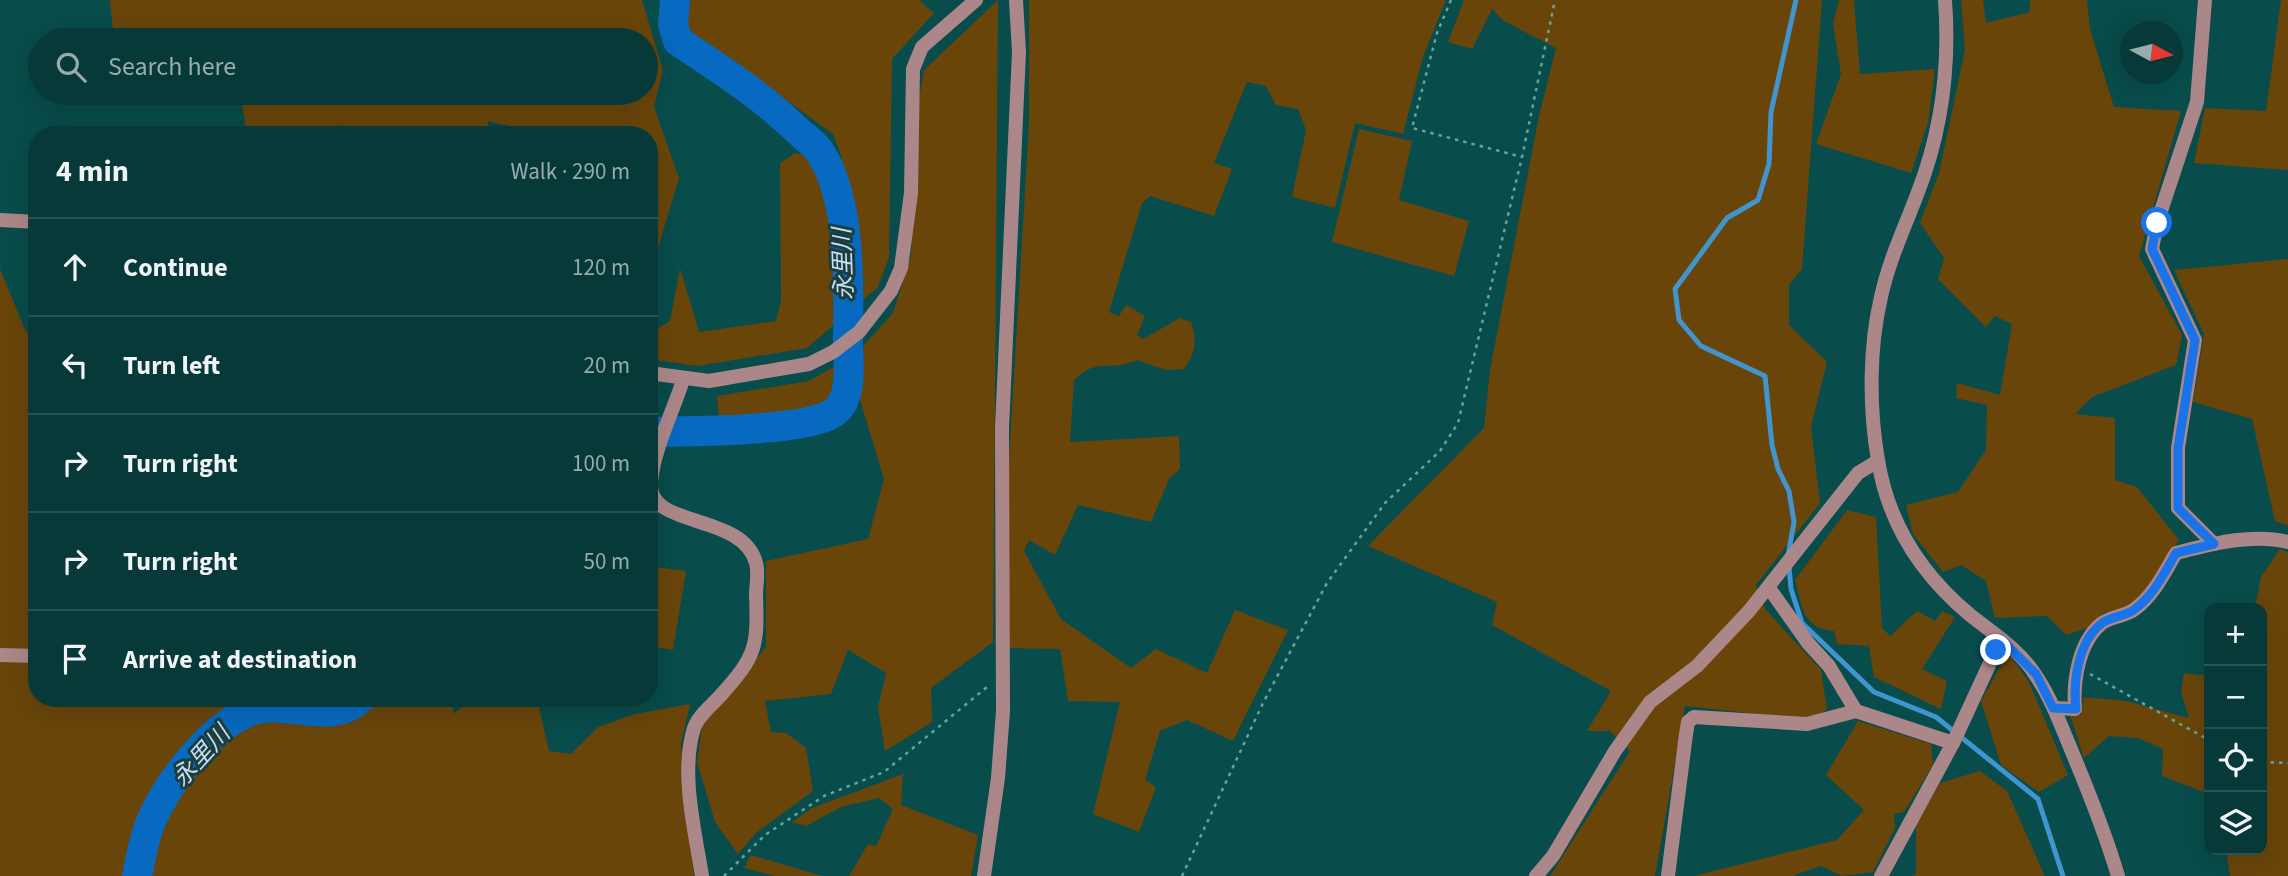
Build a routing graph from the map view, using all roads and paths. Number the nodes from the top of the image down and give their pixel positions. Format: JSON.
{"nodes":[{"id":1,"x":976,"y":0,"type":"edge"},
{"id":2,"x":1016,"y":0,"type":"edge"},
{"id":3,"x":1451,"y":0,"type":"edge"},
{"id":4,"x":1555,"y":0,"type":"edge"},
{"id":5,"x":1945,"y":0,"type":"edge"},
{"id":6,"x":2205,"y":0,"type":"edge"},
{"id":7,"x":1522,"y":157,"type":"junction"},
{"id":8,"x":0,"y":220,"type":"edge"},
{"id":9,"x":28,"y":222,"type":"edge"},
{"id":10,"x":658,"y":375,"type":"edge"},
{"id":11,"x":683,"y":380,"type":"junction"},
{"id":12,"x":658,"y":454,"type":"edge"},
{"id":13,"x":1878,"y":461,"type":"junction"},
{"id":14,"x":658,"y":504,"type":"edge"},
{"id":15,"x":2288,"y":542,"type":"edge"},
{"id":16,"x":2214,"y":544,"type":"junction"},
{"id":17,"x":1769,"y":588,"type":"junction"},
{"id":18,"x":2001,"y":639,"type":"junction"},
{"id":19,"x":0,"y":655,"type":"edge"},
{"id":20,"x":28,"y":656,"type":"edge"},
{"id":21,"x":2078,"y":668,"type":"junction"},
{"id":22,"x":1004,"y":675,"type":"junction"},
{"id":23,"x":2053,"y":708,"type":"junction"},
{"id":24,"x":1856,"y":711,"type":"junction"},
{"id":25,"x":1957,"y":736,"type":"junction"},
{"id":26,"x":2204,"y":737,"type":"edge"},
{"id":27,"x":2267,"y":762,"type":"edge"},
{"id":28,"x":2288,"y":763,"type":"edge"},
{"id":29,"x":702,"y":876,"type":"edge"},
{"id":30,"x":724,"y":876,"type":"edge"},
{"id":31,"x":984,"y":876,"type":"edge"},
{"id":32,"x":1182,"y":876,"type":"edge"},
{"id":33,"x":1536,"y":876,"type":"edge"},
{"id":34,"x":1668,"y":876,"type":"edge"},
{"id":35,"x":1881,"y":876,"type":"edge"},
{"id":36,"x":2118,"y":876,"type":"edge"}],
"edges":[{"from":1,"to":11,"type":"street"},
{"from":2,"to":22,"type":"street"},
{"from":3,"to":7,"type":"path"},
{"from":4,"to":7,"type":"path"},
{"from":5,"to":13,"type":"street"},
{"from":6,"to":16,"type":"street"},
{"from":7,"to":32,"type":"path"},
{"from":8,"to":9,"type":"street"},
{"from":10,"to":11,"type":"street"},
{"from":11,"to":12,"type":"street"},
{"from":13,"to":17,"type":"street"},
{"from":13,"to":18,"type":"street"},
{"from":14,"to":29,"type":"street"},
{"from":15,"to":16,"type":"street"},
{"from":16,"to":21,"type":"street"},
{"from":17,"to":24,"type":"street"},
{"from":17,"to":33,"type":"street"},
{"from":18,"to":23,"type":"street"},
{"from":18,"to":25,"type":"street"},
{"from":19,"to":20,"type":"street"},
{"from":21,"to":23,"type":"street"},
{"from":21,"to":26,"type":"path"},
{"from":22,"to":30,"type":"path"},
{"from":22,"to":31,"type":"street"},
{"from":23,"to":36,"type":"street"},
{"from":24,"to":25,"type":"street"},
{"from":24,"to":34,"type":"street"},
{"from":25,"to":35,"type":"street"},
{"from":27,"to":28,"type":"path"}]}
